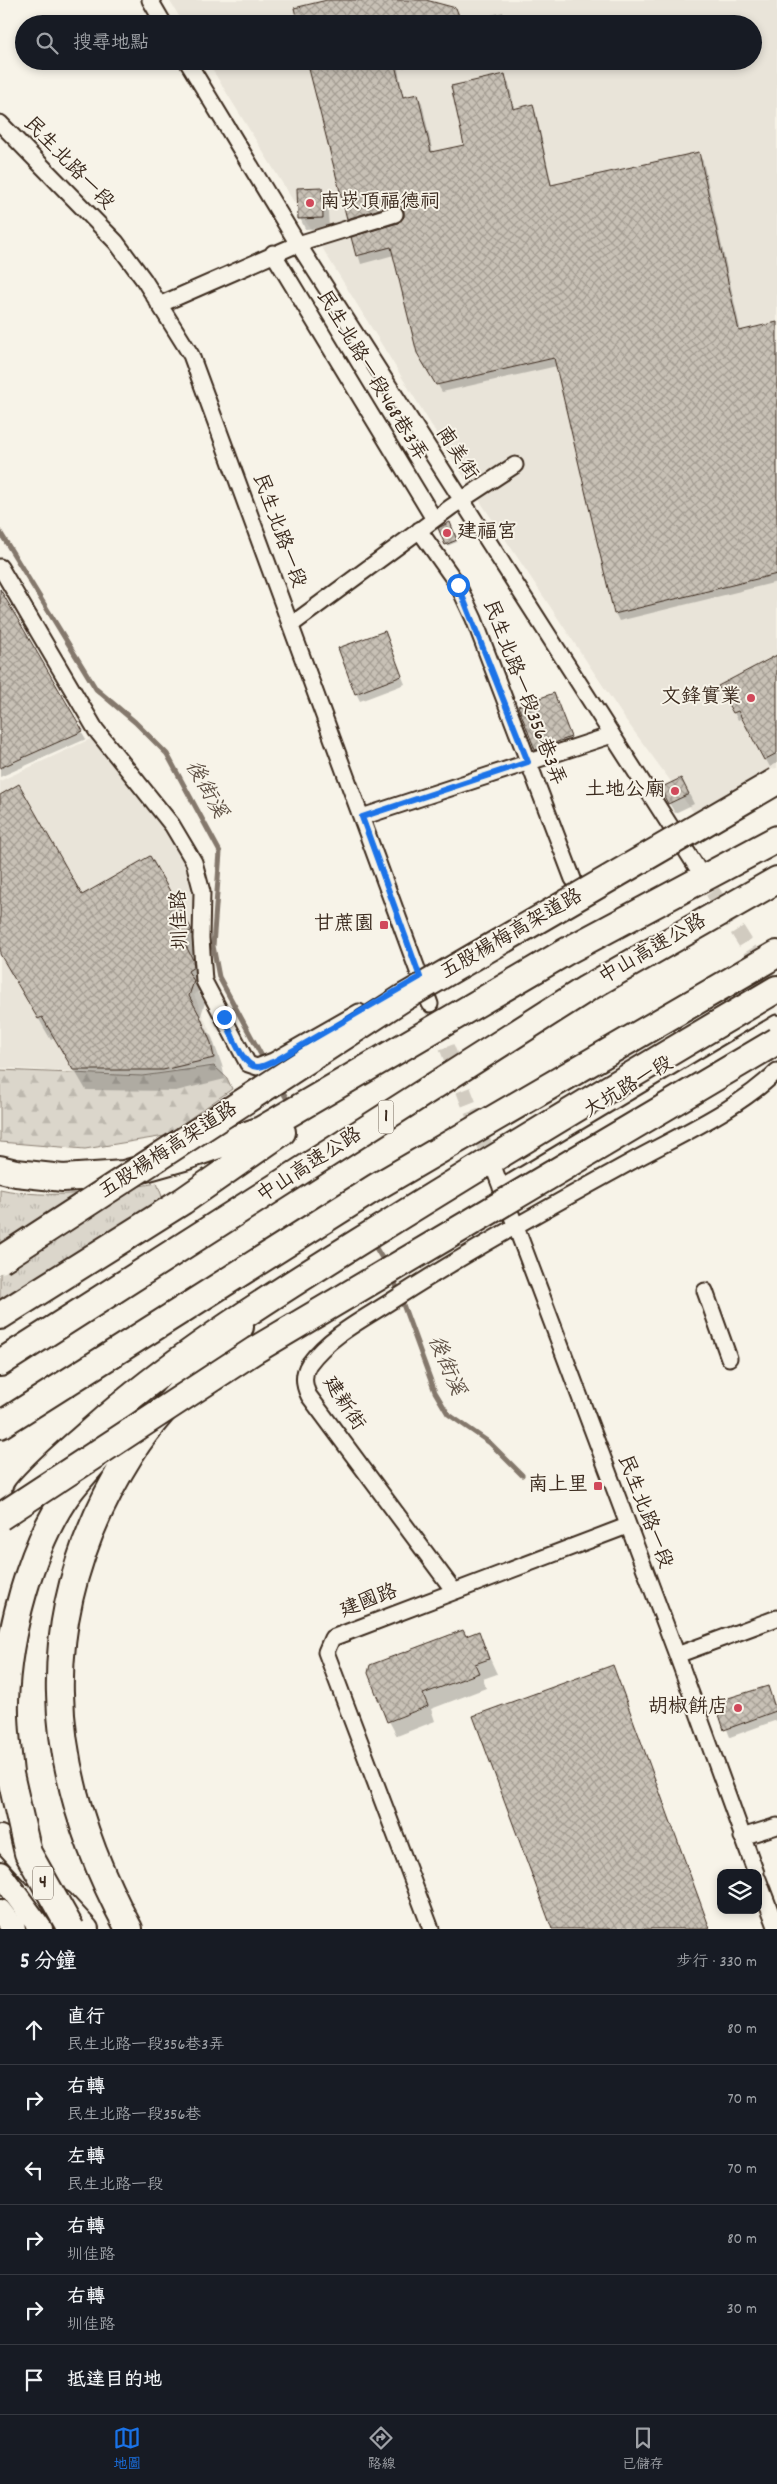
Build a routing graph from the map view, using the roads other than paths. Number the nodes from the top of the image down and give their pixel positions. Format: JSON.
{"nodes":[{"id":1,"x":150,"y":0,"type":"edge"},
{"id":2,"x":159,"y":15,"type":"edge"},
{"id":3,"x":192,"y":70,"type":"edge"},
{"id":4,"x":0,"y":123,"type":"edge"},
{"id":5,"x":395,"y":214,"type":"dead end"},
{"id":6,"x":298,"y":244,"type":"junction"},
{"id":7,"x":273,"y":254,"type":"junction"},
{"id":8,"x":159,"y":305,"type":"junction"},
{"id":9,"x":515,"y":464,"type":"dead end"},
{"id":10,"x":462,"y":500,"type":"junction"},
{"id":11,"x":434,"y":519,"type":"junction"},
{"id":12,"x":419,"y":530,"type":"junction"},
{"id":13,"x":0,"y":568,"type":"edge"},
{"id":14,"x":291,"y":625,"type":"junction"},
{"id":15,"x":612,"y":735,"type":"junction"},
{"id":16,"x":528,"y":762,"type":"junction"},
{"id":17,"x":777,"y":781,"type":"edge"},
{"id":18,"x":362,"y":817,"type":"junction"},
{"id":19,"x":777,"y":839,"type":"edge"},
{"id":20,"x":696,"y":866,"type":"tunnel mouth"},
{"id":21,"x":572,"y":880,"type":"dead end"},
{"id":22,"x":777,"y":880,"type":"edge"},
{"id":23,"x":777,"y":954,"type":"edge"},
{"id":24,"x":420,"y":977,"type":"junction"},
{"id":25,"x":777,"y":989,"type":"edge"},
{"id":26,"x":430,"y":1004,"type":"tunnel mouth"},
{"id":27,"x":777,"y":1023,"type":"edge"},
{"id":28,"x":777,"y":1041,"type":"edge"},
{"id":29,"x":777,"y":1071,"type":"edge"},
{"id":30,"x":332,"y":1089,"type":"junction"},
{"id":31,"x":493,"y":1166,"type":"tunnel mouth"},
{"id":32,"x":0,"y":1169,"type":"edge"},
{"id":33,"x":501,"y":1188,"type":"junction"},
{"id":34,"x":515,"y":1226,"type":"junction"},
{"id":35,"x":0,"y":1260,"type":"edge"},
{"id":36,"x":705,"y":1291,"type":"dead end"},
{"id":37,"x":260,"y":1304,"type":"junction"},
{"id":38,"x":0,"y":1316,"type":"edge"},
{"id":39,"x":729,"y":1358,"type":"dead end"},
{"id":40,"x":0,"y":1363,"type":"edge"},
{"id":41,"x":0,"y":1425,"type":"edge"},
{"id":42,"x":0,"y":1517,"type":"edge"},
{"id":43,"x":0,"y":1524,"type":"edge"},
{"id":44,"x":627,"y":1526,"type":"junction"},
{"id":45,"x":454,"y":1591,"type":"junction"},
{"id":46,"x":777,"y":1618,"type":"edge"},
{"id":47,"x":677,"y":1655,"type":"junction"},
{"id":48,"x":777,"y":1826,"type":"edge"},
{"id":49,"x":0,"y":1837,"type":"edge"},
{"id":50,"x":742,"y":1837,"type":"junction"},
{"id":51,"x":754,"y":1869,"type":"edge"},
{"id":52,"x":0,"y":1873,"type":"edge"},
{"id":53,"x":762,"y":1890,"type":"edge"},
{"id":54,"x":0,"y":1911,"type":"edge"},
{"id":55,"x":14,"y":1929,"type":"edge"},
{"id":56,"x":41,"y":1929,"type":"edge"},
{"id":57,"x":70,"y":1929,"type":"edge"},
{"id":58,"x":87,"y":1929,"type":"edge"},
{"id":59,"x":129,"y":1929,"type":"edge"},
{"id":60,"x":431,"y":1929,"type":"edge"},
{"id":61,"x":777,"y":1929,"type":"edge"}],
"edges":[{"from":1,"to":2,"type":"street"},
{"from":3,"to":6,"type":"street","name":"南美街"},
{"from":4,"to":8,"type":"street","name":"民生北路一段"},
{"from":5,"to":6,"type":"street"},
{"from":6,"to":7,"type":"street"},
{"from":6,"to":10,"type":"street","name":"南美街"},
{"from":7,"to":8,"type":"street"},
{"from":7,"to":11,"type":"street","name":"民生北路一段468巷3弄"},
{"from":8,"to":14,"type":"street","name":"民生北路一段"},
{"from":9,"to":10,"type":"street"},
{"from":10,"to":11,"type":"street"},
{"from":10,"to":15,"type":"street","name":"南美街"},
{"from":11,"to":12,"type":"street"},
{"from":12,"to":14,"type":"street"},
{"from":12,"to":16,"type":"street","name":"民生北路一段356巷3弄"},
{"from":13,"to":24,"type":"street","name":"圳佳路"},
{"from":14,"to":18,"type":"street","name":"民生北路一段"},
{"from":15,"to":16,"type":"street"},
{"from":15,"to":20,"type":"street","name":"南美街"},
{"from":16,"to":18,"type":"street"},
{"from":16,"to":21,"type":"street","name":"民生北路一段356巷3弄"},
{"from":17,"to":35,"type":"highway","name":"五股楊梅高架道路","bridge":true},
{"from":18,"to":24,"type":"street","name":"民生北路一段"},
{"from":19,"to":30,"type":"highway"},
{"from":22,"to":40,"type":"highway","name":"中山高速公路","number":"1"},
{"from":23,"to":41,"type":"highway"},
{"from":24,"to":26,"type":"street","name":"民生北路一段"},
{"from":25,"to":37,"type":"highway"},
{"from":27,"to":33,"type":"street","name":"大坑路一段"},
{"from":28,"to":42,"type":"highway","bridge":true},
{"from":29,"to":34,"type":"street"},
{"from":30,"to":32,"type":"highway"},
{"from":30,"to":38,"type":"highway"},
{"from":31,"to":33,"type":"street","name":"民生北路一段"},
{"from":33,"to":34,"type":"street","name":"民生北路一段"},
{"from":34,"to":44,"type":"street","name":"民生北路一段"},
{"from":34,"to":45,"type":"street","name":"建新街"},
{"from":36,"to":39,"type":"street"},
{"from":37,"to":43,"type":"highway","bridge":true},
{"from":37,"to":57,"type":"highway","bridge":true},
{"from":37,"to":59,"type":"highway"},
{"from":44,"to":45,"type":"street","name":"建國路"},
{"from":44,"to":47,"type":"street","name":"民生北路一段"},
{"from":45,"to":60,"type":"street","name":"建國路"},
{"from":46,"to":47,"type":"street"},
{"from":47,"to":50,"type":"street","name":"民生北路一段"},
{"from":48,"to":50,"type":"street"},
{"from":49,"to":58,"type":"main road","number":"4"},
{"from":50,"to":51,"type":"street","name":"民生北路一段"},
{"from":52,"to":56,"type":"main road","number":"4"},
{"from":53,"to":61,"type":"street"},
{"from":54,"to":55,"type":"main road"}]}
